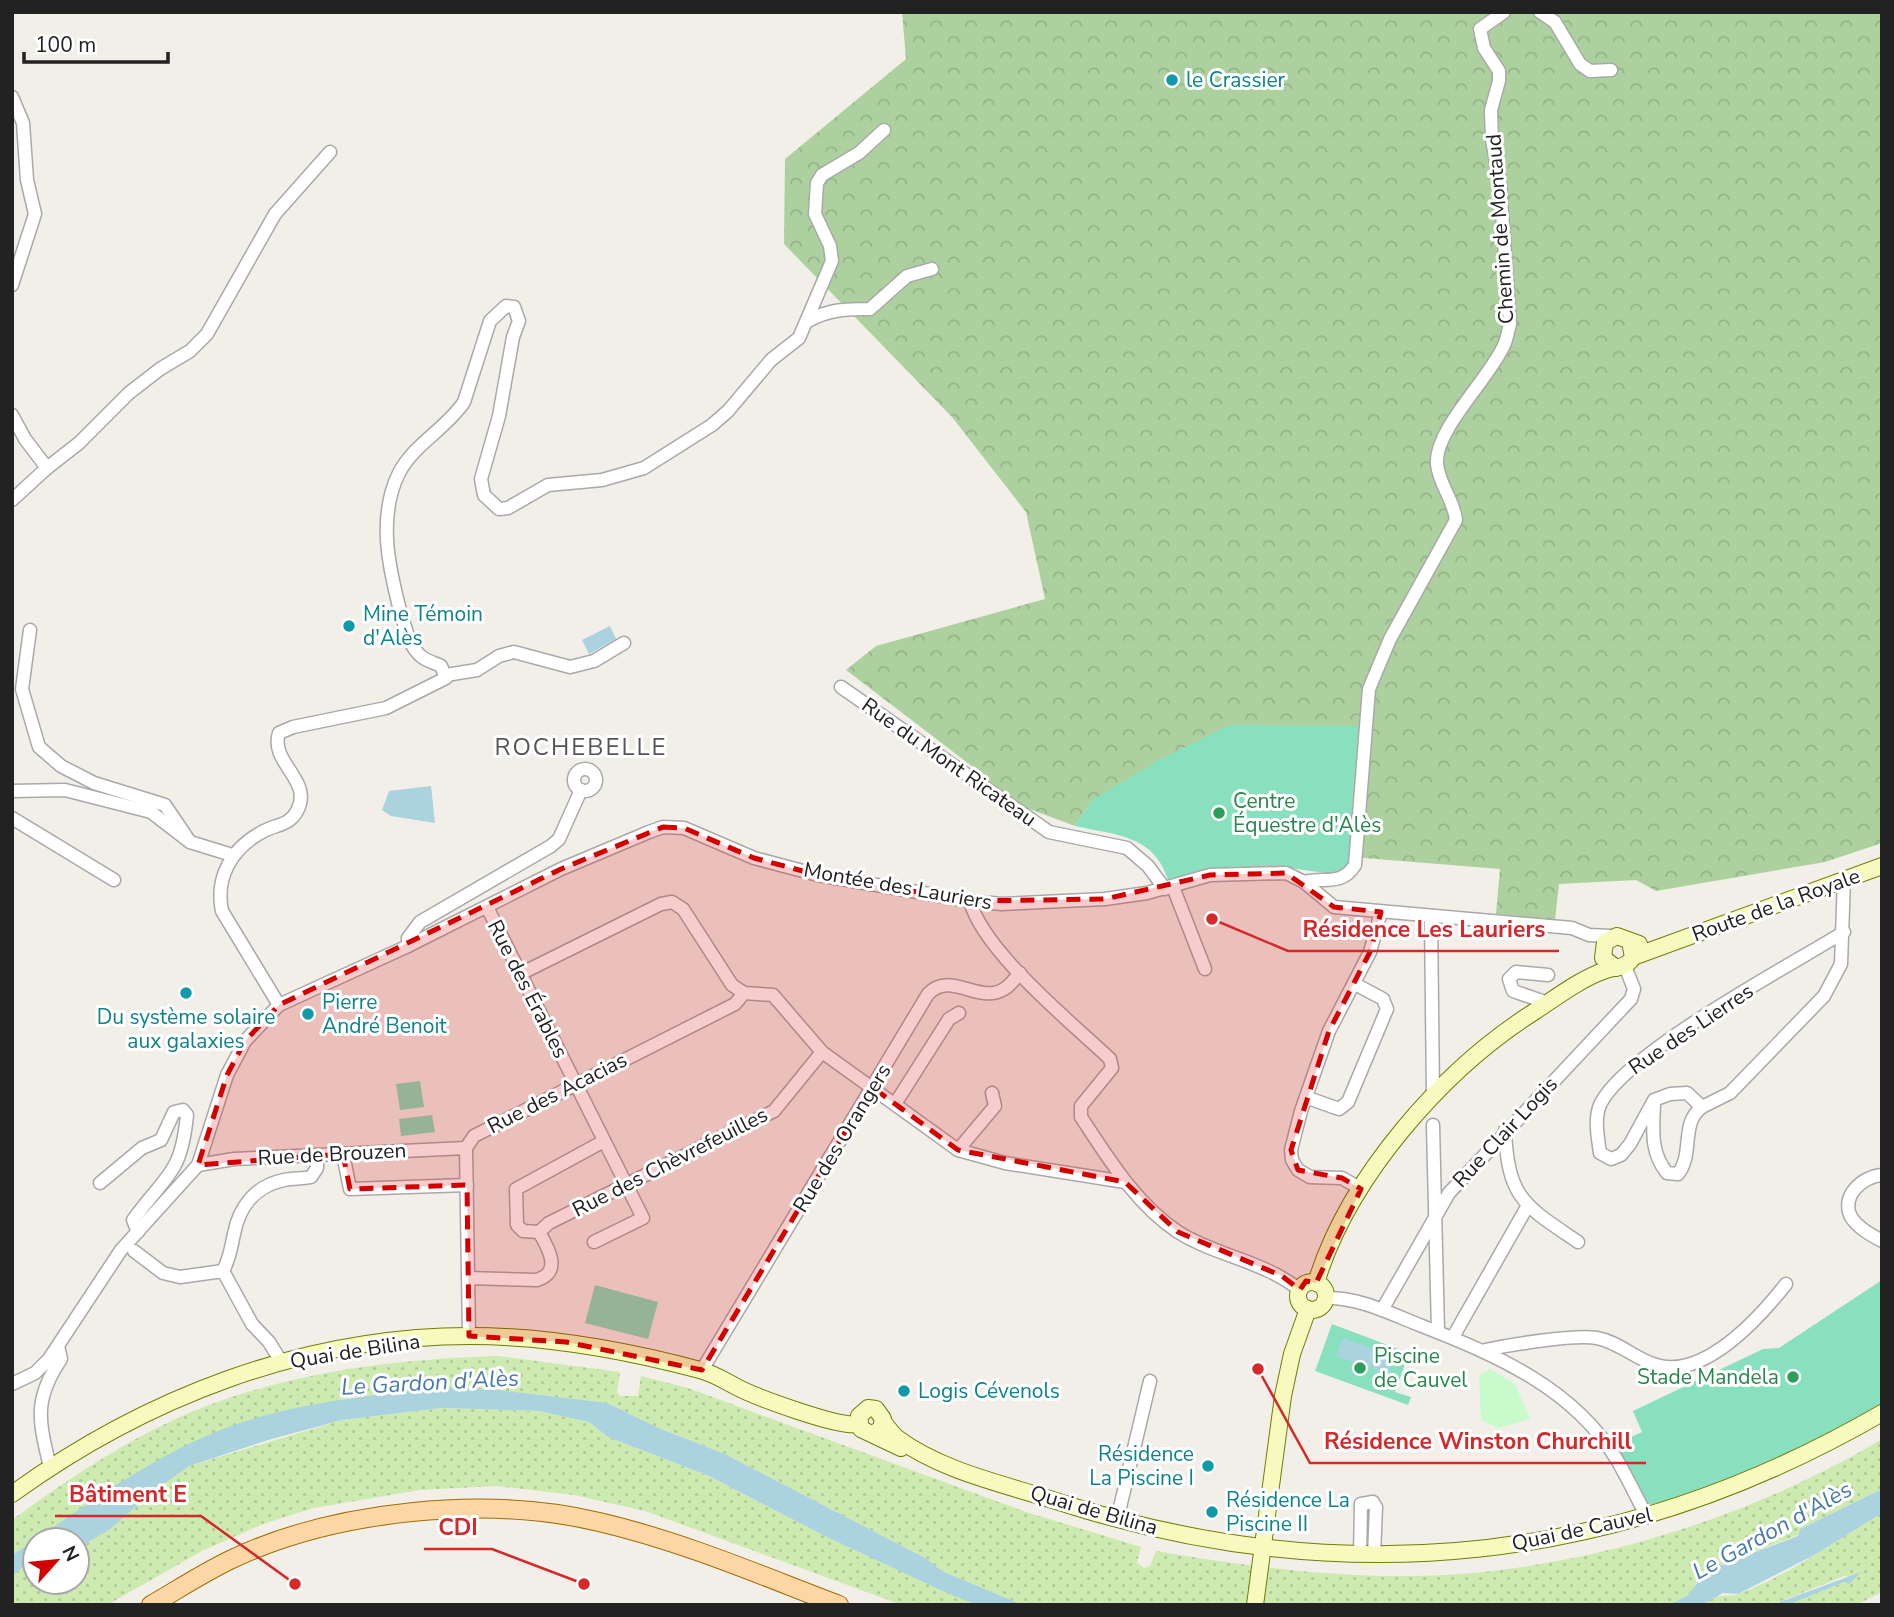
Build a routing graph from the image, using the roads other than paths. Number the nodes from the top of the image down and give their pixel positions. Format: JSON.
{"nodes":[{"id":1,"x":1504,"y":12,"type":"edge"},
{"id":2,"x":1540,"y":12,"type":"edge"},
{"id":3,"x":1611,"y":70,"type":"dead end"},
{"id":4,"x":12,"y":97,"type":"edge"},
{"id":5,"x":884,"y":130,"type":"dead end"},
{"id":6,"x":330,"y":152,"type":"dead end"},
{"id":7,"x":932,"y":269,"type":"dead end"},
{"id":8,"x":12,"y":285,"type":"edge"},
{"id":9,"x":808,"y":321,"type":"junction"},
{"id":10,"x":12,"y":415,"type":"edge"},
{"id":11,"x":47,"y":468,"type":"junction"},
{"id":12,"x":12,"y":500,"type":"edge"},
{"id":13,"x":30,"y":630,"type":"dead end"},
{"id":14,"x":624,"y":643,"type":"dead end"},
{"id":15,"x":446,"y":676,"type":"junction"},
{"id":16,"x":841,"y":687,"type":"dead end"},
{"id":17,"x":581,"y":790,"type":"dead end"},
{"id":18,"x":12,"y":791,"type":"edge"},
{"id":19,"x":12,"y":818,"type":"edge"},
{"id":20,"x":190,"y":842,"type":"junction"},
{"id":21,"x":232,"y":855,"type":"junction"},
{"id":22,"x":1882,"y":866,"type":"edge"},
{"id":23,"x":114,"y":880,"type":"dead end"},
{"id":24,"x":1844,"y":880,"type":"junction"},
{"id":25,"x":1304,"y":882,"type":"junction"},
{"id":26,"x":1169,"y":888,"type":"junction"},
{"id":27,"x":970,"y":901,"type":"junction"},
{"id":28,"x":487,"y":907,"type":"junction"},
{"id":29,"x":1381,"y":912,"type":"junction"},
{"id":30,"x":1431,"y":916,"type":"junction"},
{"id":31,"x":1844,"y":932,"type":"junction"},
{"id":32,"x":1589,"y":935,"type":"junction"},
{"id":33,"x":1612,"y":936,"type":"joint"},
{"id":34,"x":408,"y":946,"type":"junction"},
{"id":35,"x":1618,"y":957,"type":"junction"},
{"id":36,"x":1205,"y":969,"type":"dead end"},
{"id":37,"x":1020,"y":973,"type":"junction"},
{"id":38,"x":520,"y":974,"type":"junction"},
{"id":39,"x":1548,"y":975,"type":"dead end"},
{"id":40,"x":1356,"y":984,"type":"junction"},
{"id":41,"x":744,"y":993,"type":"junction"},
{"id":42,"x":1548,"y":1003,"type":"junction"},
{"id":43,"x":279,"y":1005,"type":"junction"},
{"id":44,"x":959,"y":1013,"type":"dead end"},
{"id":45,"x":822,"y":1052,"type":"junction"},
{"id":46,"x":575,"y":1083,"type":"junction"},
{"id":47,"x":872,"y":1087,"type":"junction"},
{"id":48,"x":992,"y":1093,"type":"dead end"},
{"id":49,"x":1433,"y":1097,"type":"junction"},
{"id":50,"x":1308,"y":1098,"type":"junction"},
{"id":51,"x":1654,"y":1100,"type":"junction"},
{"id":52,"x":895,"y":1104,"type":"junction"},
{"id":53,"x":1702,"y":1107,"type":"junction"},
{"id":54,"x":1433,"y":1125,"type":"dead end"},
{"id":55,"x":1505,"y":1130,"type":"junction"},
{"id":56,"x":604,"y":1141,"type":"junction"},
{"id":57,"x":466,"y":1148,"type":"junction"},
{"id":58,"x":958,"y":1150,"type":"junction"},
{"id":59,"x":343,"y":1154,"type":"junction"},
{"id":60,"x":317,"y":1155,"type":"junction"},
{"id":61,"x":198,"y":1165,"type":"junction"},
{"id":62,"x":1882,"y":1175,"type":"edge"},
{"id":63,"x":1125,"y":1182,"type":"junction"},
{"id":64,"x":100,"y":1183,"type":"dead end"},
{"id":65,"x":626,"y":1184,"type":"junction"},
{"id":66,"x":467,"y":1185,"type":"junction"},
{"id":67,"x":1361,"y":1189,"type":"junction"},
{"id":68,"x":1527,"y":1207,"type":"junction"},
{"id":69,"x":1435,"y":1214,"type":"junction"},
{"id":70,"x":138,"y":1232,"type":"junction"},
{"id":71,"x":539,"y":1232,"type":"junction"},
{"id":72,"x":1882,"y":1241,"type":"edge"},
{"id":73,"x":594,"y":1242,"type":"dead end"},
{"id":74,"x":1578,"y":1242,"type":"dead end"},
{"id":75,"x":134,"y":1251,"type":"dead end"},
{"id":76,"x":223,"y":1271,"type":"junction"},
{"id":77,"x":468,"y":1278,"type":"junction"},
{"id":78,"x":1316,"y":1283,"type":"junction"},
{"id":79,"x":1786,"y":1284,"type":"dead end"},
{"id":80,"x":1300,"y":1290,"type":"junction"},
{"id":81,"x":1325,"y":1298,"type":"junction"},
{"id":82,"x":1308,"y":1309,"type":"junction"},
{"id":83,"x":1382,"y":1310,"type":"junction"},
{"id":84,"x":1438,"y":1332,"type":"junction"},
{"id":85,"x":469,"y":1336,"type":"junction"},
{"id":86,"x":1454,"y":1337,"type":"junction"},
{"id":87,"x":58,"y":1346,"type":"junction"},
{"id":88,"x":1485,"y":1350,"type":"junction"},
{"id":89,"x":282,"y":1363,"type":"junction"},
{"id":90,"x":702,"y":1370,"type":"junction"},
{"id":91,"x":14,"y":1379,"type":"edge"},
{"id":92,"x":1150,"y":1381,"type":"dead end"},
{"id":93,"x":1882,"y":1413,"type":"edge"},
{"id":94,"x":858,"y":1420,"type":"junction"},
{"id":95,"x":879,"y":1428,"type":"junction"},
{"id":96,"x":50,"y":1467,"type":"junction"},
{"id":97,"x":12,"y":1494,"type":"edge"},
{"id":98,"x":1268,"y":1502,"type":"junction"},
{"id":99,"x":1647,"y":1517,"type":"junction"},
{"id":100,"x":1117,"y":1520,"type":"junction"},
{"id":101,"x":1231,"y":1542,"type":"junction"},
{"id":102,"x":1261,"y":1553,"type":"junction"},
{"id":103,"x":151,"y":1605,"type":"edge"},
{"id":104,"x":839,"y":1605,"type":"edge"},
{"id":105,"x":1255,"y":1605,"type":"edge"}],
"edges":[{"from":1,"to":25,"type":"street","name":"Chemin de Montaud"},
{"from":2,"to":3,"type":"street"},
{"from":4,"to":8,"type":"street"},
{"from":5,"to":9,"type":"street"},
{"from":6,"to":11,"type":"street"},
{"from":7,"to":9,"type":"street"},
{"from":9,"to":15,"type":"street"},
{"from":10,"to":11,"type":"street"},
{"from":11,"to":12,"type":"street"},
{"from":13,"to":20,"type":"street"},
{"from":14,"to":15,"type":"street"},
{"from":15,"to":21,"type":"street"},
{"from":16,"to":26,"type":"street","name":"Rue du Mont Ricateau"},
{"from":17,"to":34,"type":"street"},
{"from":18,"to":20,"type":"street"},
{"from":19,"to":23,"type":"street"},
{"from":20,"to":21,"type":"street"},
{"from":21,"to":43,"type":"street"},
{"from":22,"to":24,"type":"main road","name":"Route de la Royale"},
{"from":24,"to":31,"type":"street"},
{"from":24,"to":35,"type":"main road","name":"Route de la Royale"},
{"from":25,"to":26,"type":"street","name":"Montée des Lauriers"},
{"from":25,"to":29,"type":"street","name":"Montée des Lauriers"},
{"from":26,"to":27,"type":"street","name":"Montée des Lauriers"},
{"from":26,"to":36,"type":"street","name":"Rue du Mont Ricateau"},
{"from":27,"to":28,"type":"street","name":"Montée des Lauriers"},
{"from":27,"to":37,"type":"street"},
{"from":28,"to":34,"type":"street","name":"Montée des Lauriers"},
{"from":28,"to":38,"type":"street","name":"Rue des Érables"},
{"from":29,"to":30,"type":"street","name":"Montée des Lauriers"},
{"from":29,"to":40,"type":"street"},
{"from":30,"to":32,"type":"street","name":"Montée des Lauriers"},
{"from":30,"to":49,"type":"street"},
{"from":31,"to":51,"type":"street","name":"Rue des Lierres"},
{"from":31,"to":53,"type":"street"},
{"from":32,"to":33,"type":"street","name":"Montée des Lauriers"},
{"from":32,"to":35,"type":"street"},
{"from":33,"to":35,"type":"main road"},
{"from":34,"to":43,"type":"street","name":"Montée des Lauriers"},
{"from":35,"to":42,"type":"main road","name":"Route de la Royale"},
{"from":35,"to":55,"type":"street","name":"Rue Clair Logis"},
{"from":37,"to":47,"type":"street","name":"Rue des Orangers"},
{"from":37,"to":63,"type":"street"},
{"from":38,"to":41,"type":"street"},
{"from":38,"to":46,"type":"street","name":"Rue des Érables"},
{"from":39,"to":42,"type":"street"},
{"from":40,"to":50,"type":"street"},
{"from":40,"to":50,"type":"street"},
{"from":41,"to":45,"type":"street"},
{"from":41,"to":46,"type":"street","name":"Rue des Acacias"},
{"from":42,"to":49,"type":"main road","name":"Route de la Royale"},
{"from":43,"to":61,"type":"street"},
{"from":44,"to":52,"type":"street"},
{"from":45,"to":47,"type":"street"},
{"from":45,"to":65,"type":"street","name":"Rue des Chèvrefeuilles"},
{"from":46,"to":56,"type":"street","name":"Rue des Érables"},
{"from":46,"to":57,"type":"street","name":"Rue des Acacias"},
{"from":47,"to":52,"type":"street"},
{"from":47,"to":90,"type":"street","name":"Rue des Orangers"},
{"from":48,"to":58,"type":"street"},
{"from":49,"to":67,"type":"main road","name":"Route de la Royale"},
{"from":50,"to":67,"type":"street"},
{"from":51,"to":53,"type":"street"},
{"from":51,"to":53,"type":"street"},
{"from":52,"to":58,"type":"street"},
{"from":54,"to":69,"type":"street"},
{"from":55,"to":68,"type":"street"},
{"from":55,"to":69,"type":"street","name":"Rue Clair Logis"},
{"from":56,"to":65,"type":"street","name":"Rue des Érables"},
{"from":56,"to":71,"type":"street"},
{"from":57,"to":59,"type":"street","name":"Rue de Brouzen"},
{"from":57,"to":66,"type":"street","name":"Rue des Acacias"},
{"from":58,"to":63,"type":"street"},
{"from":59,"to":60,"type":"street","name":"Rue de Brouzen"},
{"from":59,"to":66,"type":"street"},
{"from":60,"to":61,"type":"street","name":"Rue de Brouzen"},
{"from":60,"to":76,"type":"street"},
{"from":61,"to":70,"type":"street"},
{"from":62,"to":72,"type":"street"},
{"from":63,"to":80,"type":"street"},
{"from":64,"to":70,"type":"street"},
{"from":65,"to":71,"type":"street","name":"Rue des Chèvrefeuilles"},
{"from":65,"to":73,"type":"street","name":"Rue des Érables"},
{"from":66,"to":77,"type":"street","name":"Rue des Acacias"},
{"from":67,"to":78,"type":"main road","name":"Route de la Royale"},
{"from":68,"to":74,"type":"street"},
{"from":68,"to":86,"type":"street"},
{"from":69,"to":83,"type":"street","name":"Rue Clair Logis"},
{"from":69,"to":84,"type":"street"},
{"from":70,"to":87,"type":"street"},
{"from":71,"to":77,"type":"street"},
{"from":75,"to":76,"type":"street"},
{"from":76,"to":89,"type":"street"},
{"from":77,"to":85,"type":"street","name":"Rue des Acacias"},
{"from":78,"to":80,"type":"main road"},
{"from":78,"to":81,"type":"main road"},
{"from":79,"to":88,"type":"street"},
{"from":80,"to":82,"type":"main road"},
{"from":81,"to":82,"type":"main road"},
{"from":81,"to":83,"type":"street"},
{"from":82,"to":98,"type":"main road"},
{"from":83,"to":84,"type":"street"},
{"from":84,"to":86,"type":"street"},
{"from":85,"to":89,"type":"main road","name":"Quai de Bilina"},
{"from":85,"to":90,"type":"main road","name":"Quai de Bilina"},
{"from":86,"to":88,"type":"street"},
{"from":87,"to":91,"type":"street"},
{"from":87,"to":96,"type":"street"},
{"from":88,"to":99,"type":"street"},
{"from":89,"to":96,"type":"main road","name":"Quai de Bilina"},
{"from":90,"to":94,"type":"main road","name":"Quai de Bilina"},
{"from":92,"to":100,"type":"street"},
{"from":93,"to":99,"type":"main road","name":"Quai de Cauvel"},
{"from":94,"to":95,"type":"main road"},
{"from":94,"to":95,"type":"main road"},
{"from":95,"to":100,"type":"main road","name":"Quai de Bilina"},
{"from":96,"to":97,"type":"main road","name":"Quai de Bilina"},
{"from":98,"to":101,"type":"main road"},
{"from":98,"to":102,"type":"main road"},
{"from":99,"to":102,"type":"main road","name":"Quai de Cauvel"},
{"from":100,"to":101,"type":"main road","name":"Quai de Bilina"},
{"from":101,"to":102,"type":"main road","name":"Quai de Bilina"},
{"from":102,"to":105,"type":"main road"},
{"from":103,"to":104,"type":"main road"}]}
